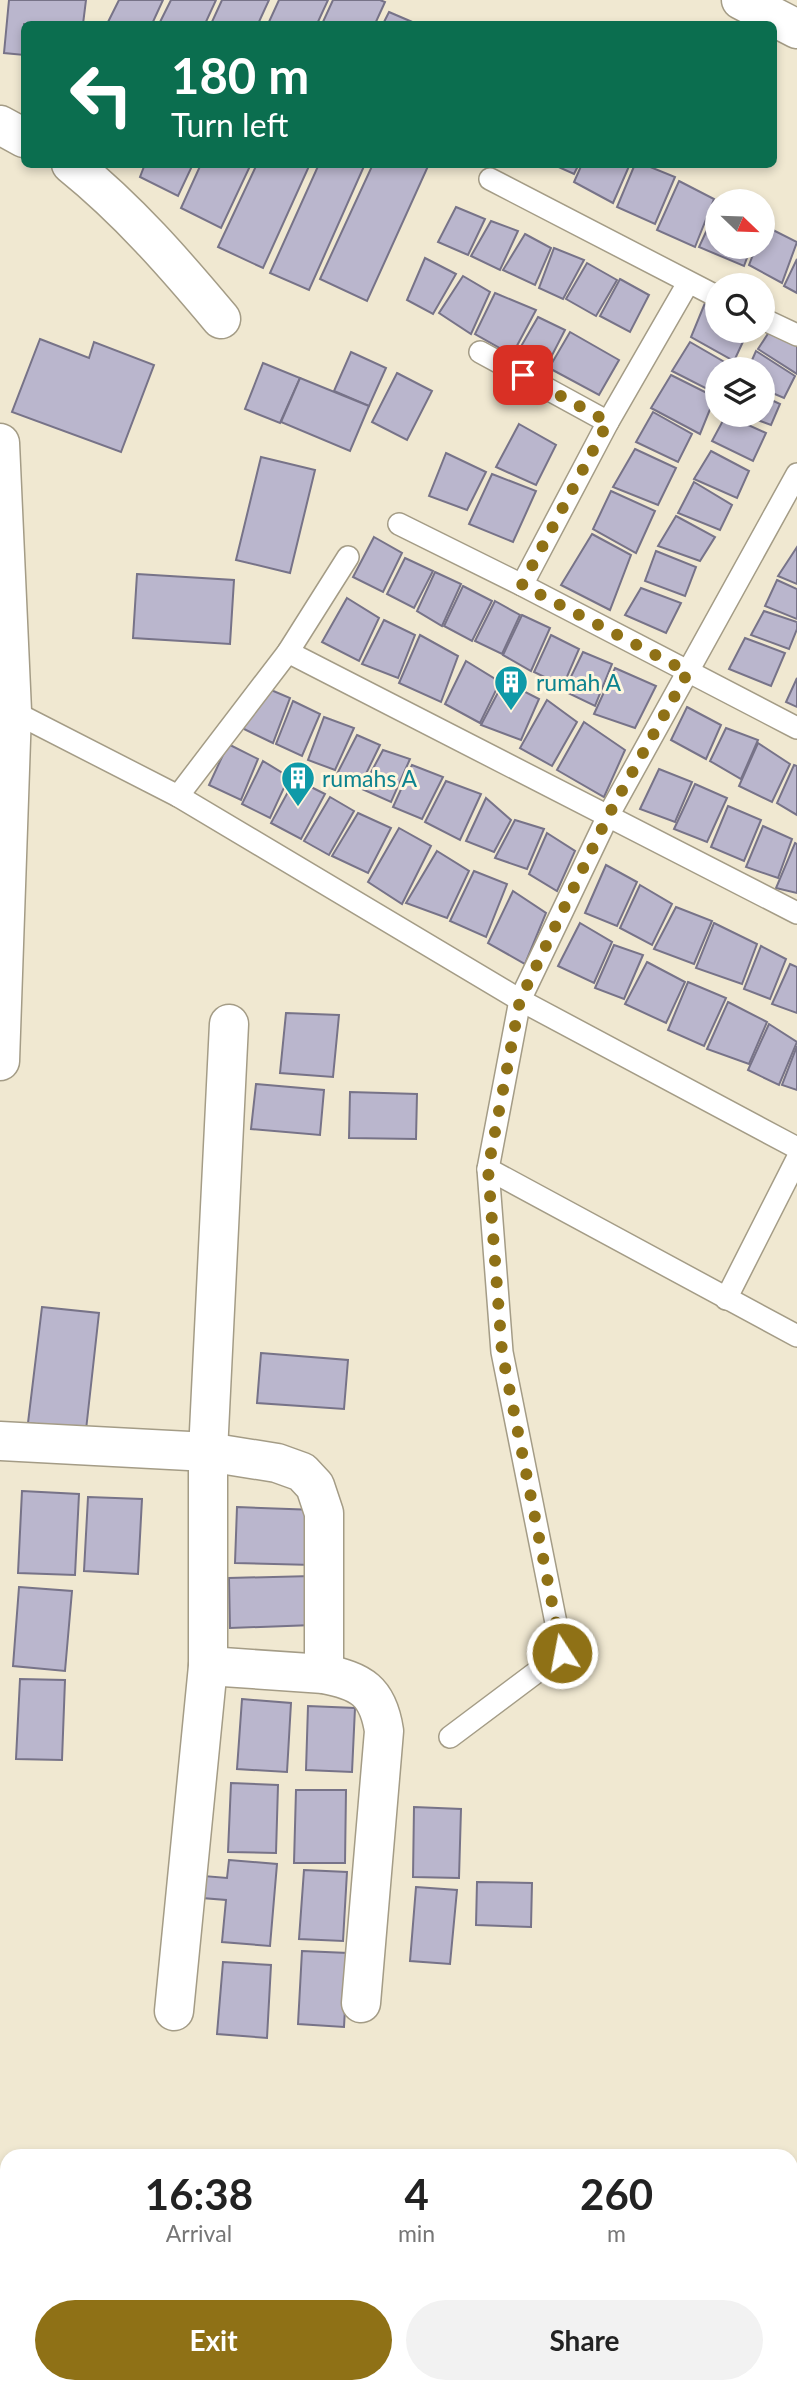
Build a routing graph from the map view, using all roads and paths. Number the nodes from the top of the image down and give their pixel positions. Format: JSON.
{"nodes":[{"id":1,"x":741,"y":0,"type":"edge"},
{"id":2,"x":797,"y":29,"type":"edge"},
{"id":3,"x":0,"y":125,"type":"edge"},
{"id":4,"x":21,"y":136,"type":"edge"},
{"id":5,"x":76,"y":168,"type":"edge"},
{"id":6,"x":490,"y":179,"type":"dead end"},
{"id":7,"x":688,"y":283,"type":"junction"},
{"id":8,"x":705,"y":292,"type":"edge"},
{"id":9,"x":221,"y":319,"type":"dead end"},
{"id":10,"x":775,"y":325,"type":"edge"},
{"id":11,"x":797,"y":335,"type":"edge"},
{"id":12,"x":480,"y":352,"type":"dead end"},
{"id":13,"x":608,"y":422,"type":"junction"},
{"id":14,"x":0,"y":443,"type":"edge"},
{"id":15,"x":797,"y":474,"type":"edge"},
{"id":16,"x":399,"y":524,"type":"dead end"},
{"id":17,"x":348,"y":557,"type":"dead end"},
{"id":18,"x":522,"y":585,"type":"junction"},
{"id":19,"x":288,"y":652,"type":"junction"},
{"id":20,"x":688,"y":672,"type":"junction"},
{"id":21,"x":12,"y":711,"type":"junction"},
{"id":22,"x":797,"y":727,"type":"edge"},
{"id":23,"x":178,"y":796,"type":"junction"},
{"id":24,"x":608,"y":816,"type":"junction"},
{"id":25,"x":797,"y":914,"type":"edge"},
{"id":26,"x":520,"y":1000,"type":"junction"},
{"id":27,"x":229,"y":1024,"type":"dead end"},
{"id":28,"x":0,"y":1061,"type":"edge"},
{"id":29,"x":797,"y":1148,"type":"edge"},
{"id":30,"x":797,"y":1159,"type":"edge"},
{"id":31,"x":488,"y":1169,"type":"junction"},
{"id":32,"x":726,"y":1299,"type":"junction"},
{"id":33,"x":797,"y":1336,"type":"edge"},
{"id":34,"x":0,"y":1441,"type":"edge"},
{"id":35,"x":208,"y":1452,"type":"junction"},
{"id":36,"x":208,"y":1666,"type":"junction"},
{"id":37,"x":324,"y":1674,"type":"junction"},
{"id":38,"x":450,"y":1737,"type":"dead end"},
{"id":39,"x":361,"y":2003,"type":"dead end"},
{"id":40,"x":174,"y":2011,"type":"dead end"}],
"edges":[{"from":1,"to":2,"type":"street"},
{"from":3,"to":4,"type":"street"},
{"from":5,"to":9,"type":"street"},
{"from":6,"to":7,"type":"lane"},
{"from":7,"to":8,"type":"lane"},
{"from":7,"to":13,"type":"lane"},
{"from":10,"to":11,"type":"lane"},
{"from":12,"to":13,"type":"lane"},
{"from":13,"to":18,"type":"lane"},
{"from":14,"to":21,"type":"street"},
{"from":15,"to":20,"type":"lane"},
{"from":16,"to":18,"type":"lane"},
{"from":17,"to":19,"type":"lane"},
{"from":18,"to":20,"type":"lane"},
{"from":19,"to":23,"type":"lane"},
{"from":19,"to":24,"type":"lane"},
{"from":20,"to":22,"type":"lane"},
{"from":20,"to":24,"type":"lane"},
{"from":21,"to":23,"type":"lane"},
{"from":21,"to":28,"type":"street"},
{"from":23,"to":26,"type":"lane"},
{"from":24,"to":25,"type":"lane"},
{"from":24,"to":26,"type":"lane"},
{"from":26,"to":29,"type":"lane"},
{"from":26,"to":31,"type":"lane"},
{"from":27,"to":35,"type":"street"},
{"from":30,"to":32,"type":"lane"},
{"from":31,"to":32,"type":"lane"},
{"from":31,"to":38,"type":"lane"},
{"from":32,"to":33,"type":"lane"},
{"from":34,"to":35,"type":"street"},
{"from":35,"to":36,"type":"street"},
{"from":35,"to":37,"type":"street"},
{"from":36,"to":37,"type":"street"},
{"from":36,"to":40,"type":"street"},
{"from":37,"to":39,"type":"street"}]}
